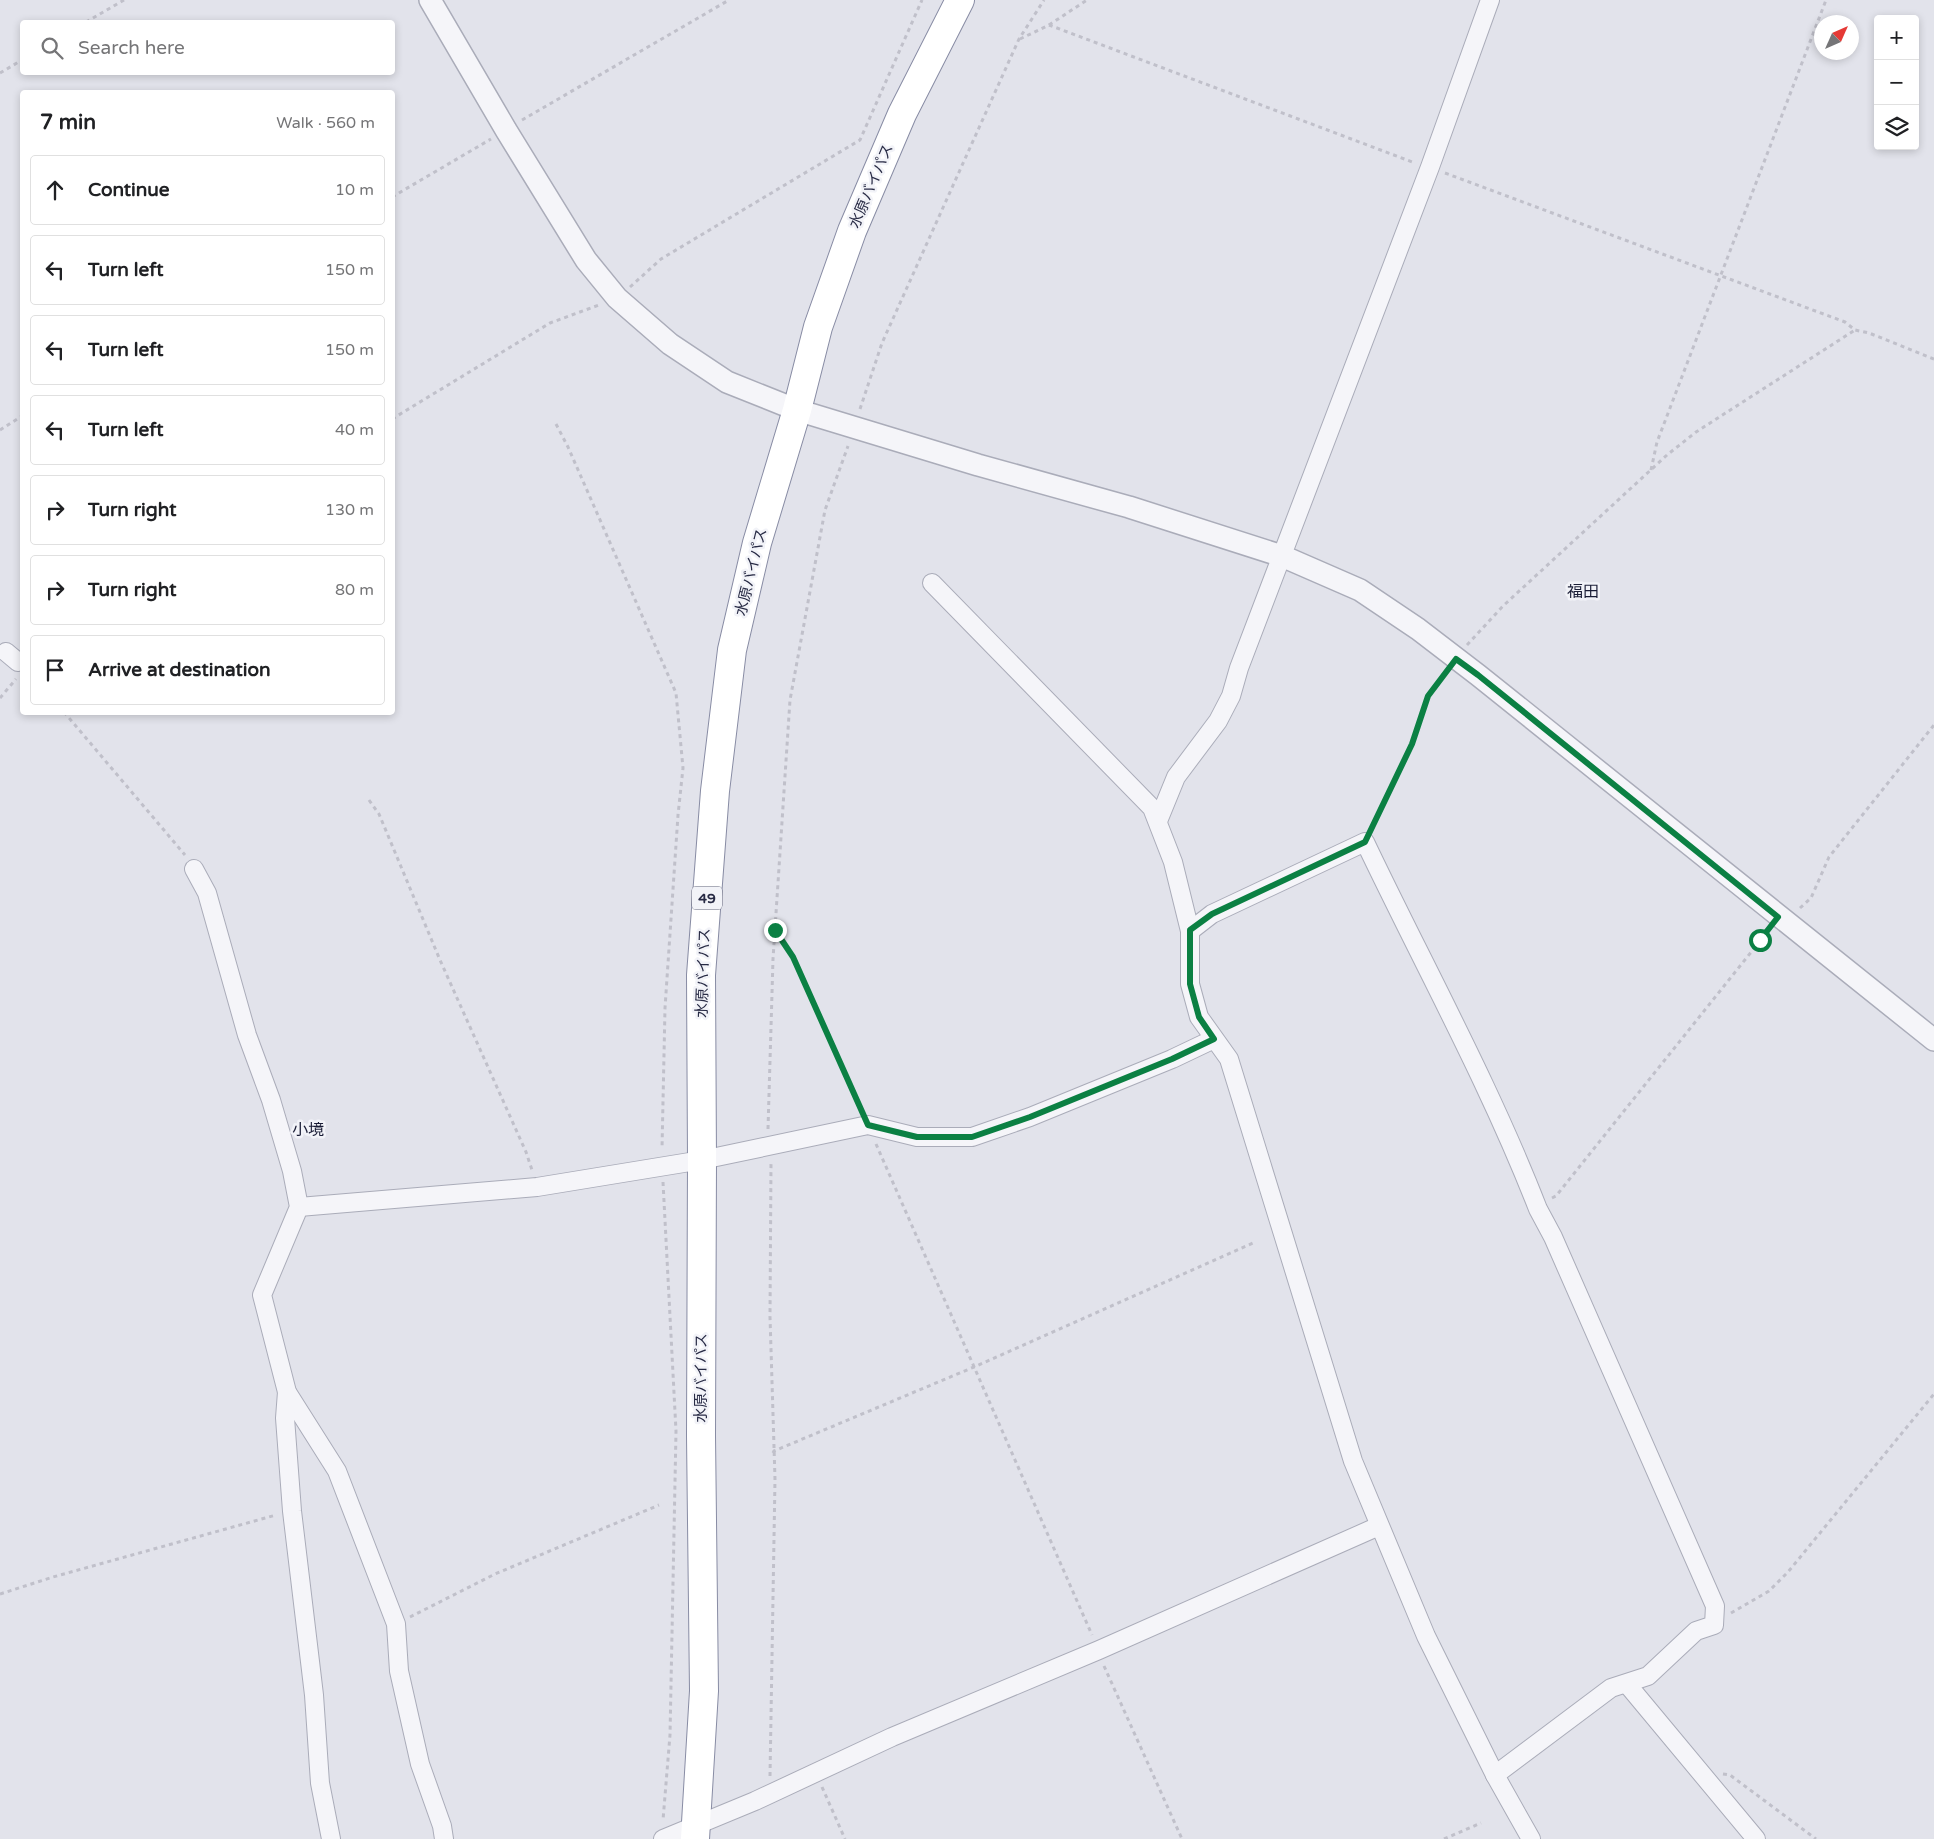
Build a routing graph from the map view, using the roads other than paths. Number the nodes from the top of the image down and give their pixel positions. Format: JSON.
{"nodes":[{"id":1,"x":430,"y":0,"type":"edge"},
{"id":2,"x":960,"y":0,"type":"edge"},
{"id":3,"x":1490,"y":0,"type":"edge"},
{"id":4,"x":797,"y":410,"type":"junction"},
{"id":5,"x":1282,"y":556,"type":"junction"},
{"id":6,"x":932,"y":583,"type":"dead end"},
{"id":7,"x":1158,"y":821,"type":"junction"},
{"id":8,"x":194,"y":869,"type":"road end"},
{"id":9,"x":1190,"y":930,"type":"junction"},
{"id":10,"x":1214,"y":1039,"type":"junction"},
{"id":11,"x":1934,"y":1040,"type":"edge"},
{"id":12,"x":702,"y":1160,"type":"junction"},
{"id":13,"x":299,"y":1207,"type":"junction"},
{"id":14,"x":287,"y":1392,"type":"junction"},
{"id":15,"x":1380,"y":1526,"type":"junction"},
{"id":16,"x":1627,"y":1684,"type":"junction"},
{"id":17,"x":1495,"y":1775,"type":"junction"},
{"id":18,"x":696,"y":1832,"type":"edge"},
{"id":19,"x":663,"y":1834,"type":"edge"},
{"id":20,"x":331,"y":1839,"type":"edge"},
{"id":21,"x":444,"y":1839,"type":"edge"},
{"id":22,"x":1531,"y":1839,"type":"edge"},
{"id":23,"x":1756,"y":1839,"type":"edge"}],
"edges":[{"from":1,"to":4,"type":"street"},
{"from":2,"to":4,"type":"highway","name":"水原バイパス","number":"49"},
{"from":3,"to":5,"type":"street"},
{"from":4,"to":5,"type":"street"},
{"from":4,"to":12,"type":"highway","name":"水原バイパス","number":"49"},
{"from":5,"to":7,"type":"street"},
{"from":5,"to":11,"type":"street"},
{"from":6,"to":7,"type":"street"},
{"from":7,"to":9,"type":"street"},
{"from":8,"to":13,"type":"street"},
{"from":9,"to":10,"type":"street"},
{"from":9,"to":16,"type":"street"},
{"from":10,"to":12,"type":"street"},
{"from":10,"to":15,"type":"street"},
{"from":12,"to":13,"type":"street"},
{"from":12,"to":18,"type":"highway","name":"水原バイパス","number":"49"},
{"from":13,"to":14,"type":"street"},
{"from":14,"to":20,"type":"street"},
{"from":14,"to":21,"type":"street"},
{"from":15,"to":17,"type":"street"},
{"from":15,"to":18,"type":"street"},
{"from":16,"to":17,"type":"street"},
{"from":16,"to":23,"type":"street"},
{"from":17,"to":22,"type":"street"},
{"from":18,"to":19,"type":"street"}]}
